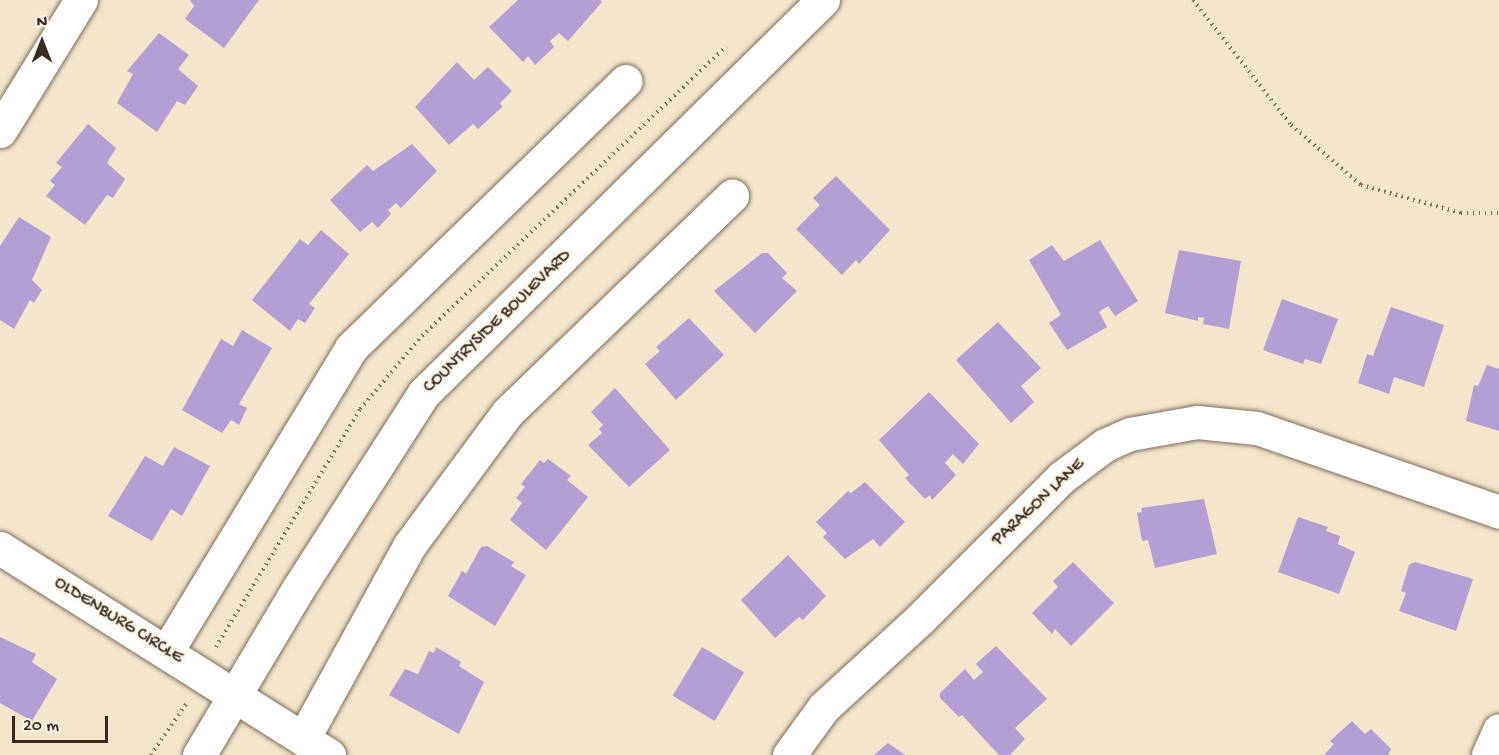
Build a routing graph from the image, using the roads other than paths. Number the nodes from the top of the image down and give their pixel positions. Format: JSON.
{"nodes":[{"id":1,"x":81,"y":0,"type":"edge"},
{"id":2,"x":823,"y":0,"type":"edge"},
{"id":3,"x":626,"y":81,"type":"dead end"},
{"id":4,"x":0,"y":131,"type":"edge"},
{"id":5,"x":732,"y":196,"type":"dead end"},
{"id":6,"x":1499,"y":512,"type":"edge"},
{"id":7,"x":0,"y":548,"type":"edge"},
{"id":8,"x":167,"y":651,"type":"junction"},
{"id":9,"x":236,"y":694,"type":"junction"},
{"id":10,"x":1499,"y":729,"type":"edge"},
{"id":11,"x":316,"y":747,"type":"edge"},
{"id":12,"x":199,"y":755,"type":"edge"},
{"id":13,"x":789,"y":755,"type":"edge"},
{"id":14,"x":1488,"y":755,"type":"edge"}],
"edges":[{"from":1,"to":4,"type":"street"},
{"from":2,"to":9,"type":"street","name":"COUNTRYSIDE BOULEVARD"},
{"from":3,"to":8,"type":"street"},
{"from":5,"to":11,"type":"street"},
{"from":6,"to":13,"type":"street","name":"PARAGON LANE"},
{"from":7,"to":8,"type":"street","name":"OLDENBURG CIRCLE"},
{"from":8,"to":9,"type":"street","name":"OLDENBURG CIRCLE"},
{"from":9,"to":11,"type":"street","name":"OLDENBURG CIRCLE"},
{"from":9,"to":12,"type":"street","name":"COUNTRYSIDE BOULEVARD"},
{"from":10,"to":14,"type":"street"}]}
